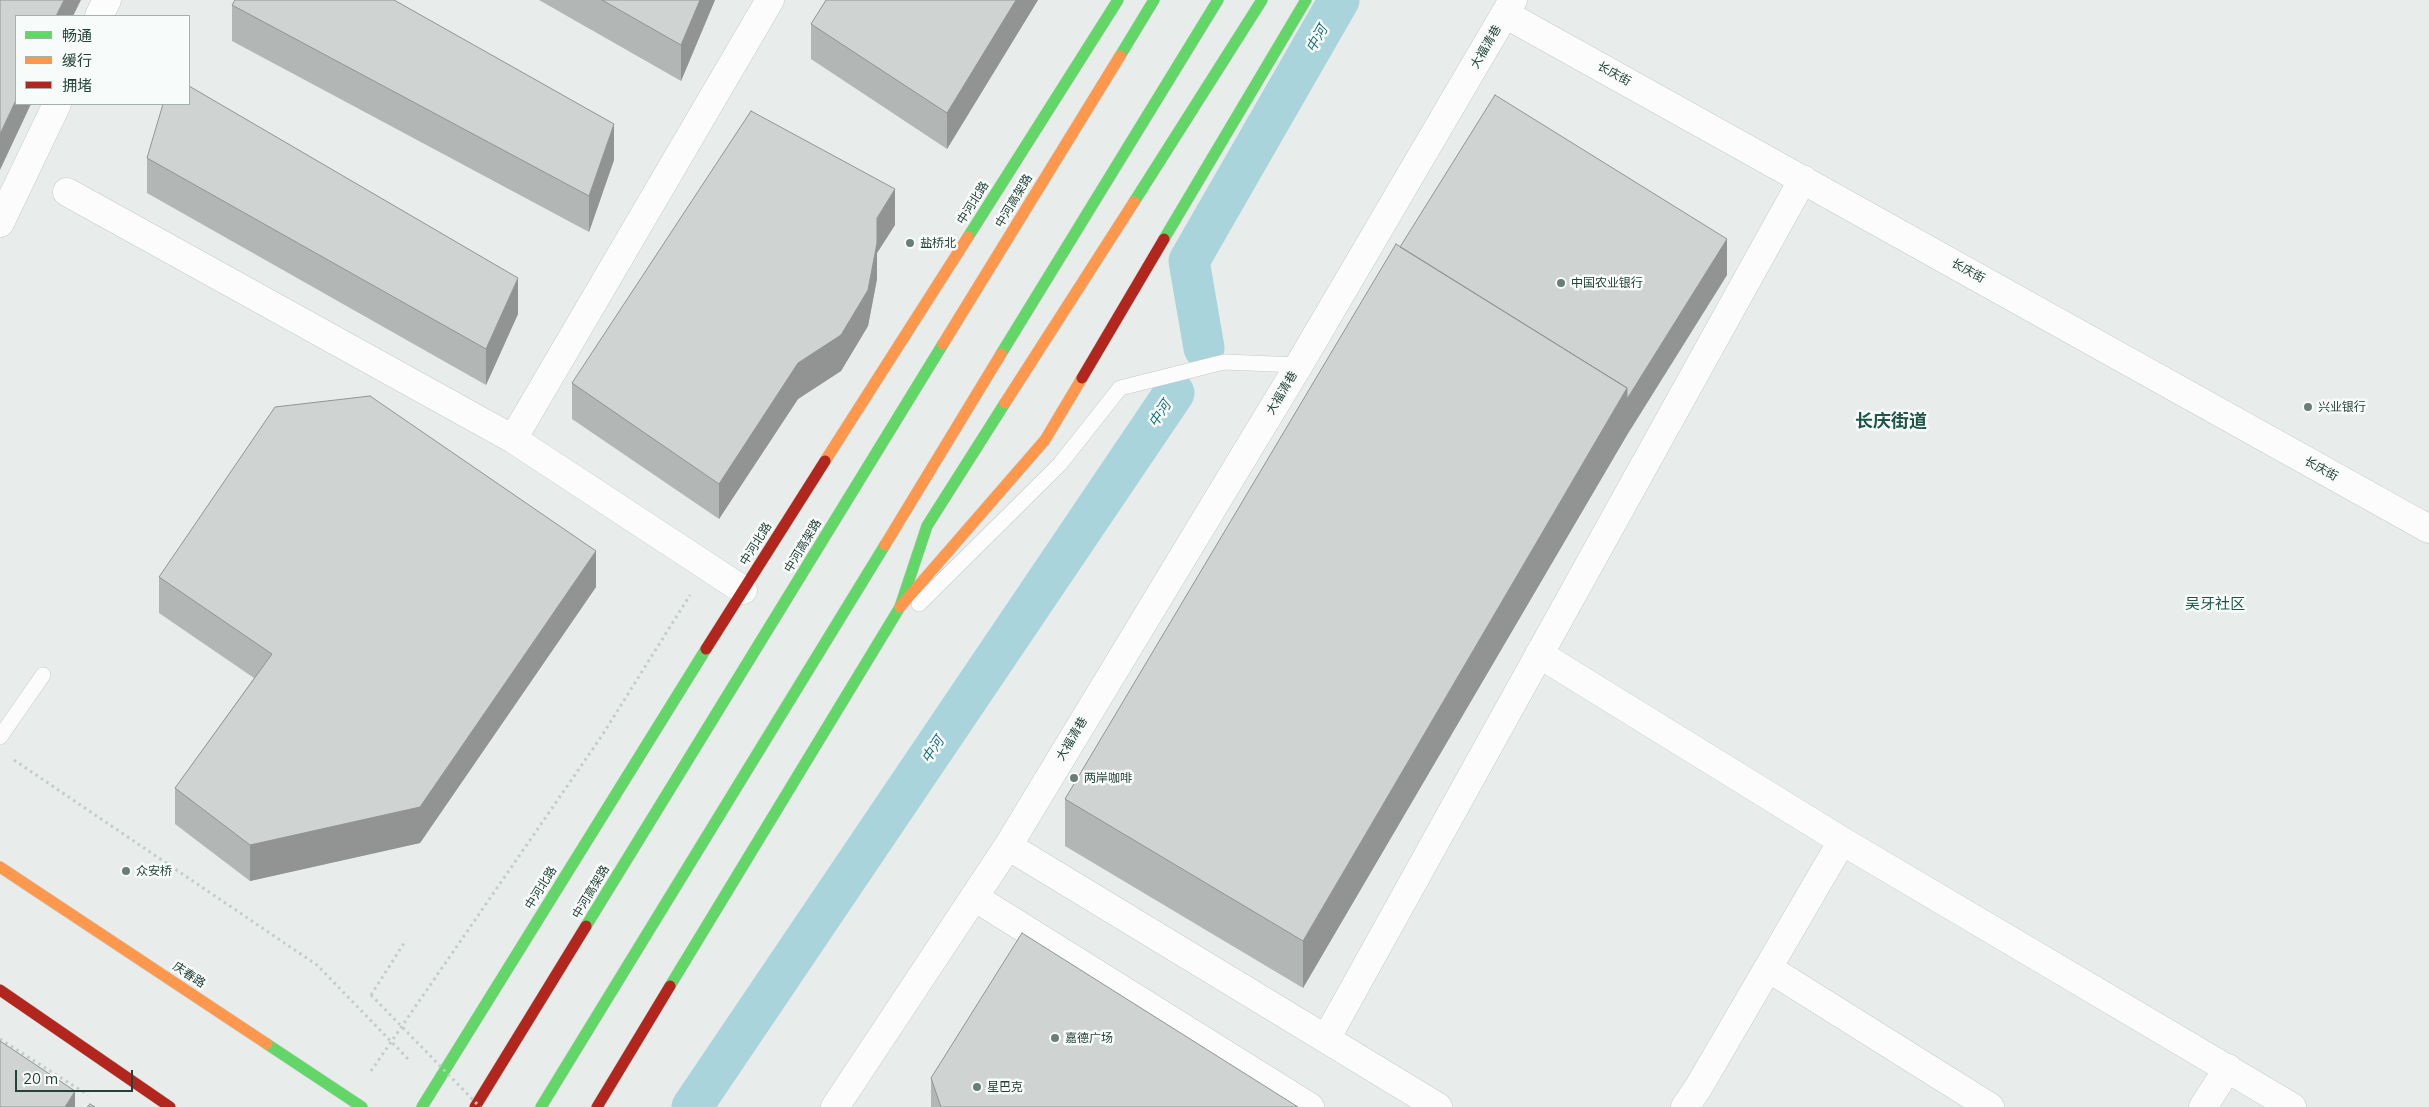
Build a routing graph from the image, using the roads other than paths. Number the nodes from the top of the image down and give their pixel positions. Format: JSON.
{"nodes":[{"id":1,"x":107,"y":0,"type":"edge"},
{"id":2,"x":770,"y":0,"type":"edge"},
{"id":3,"x":1118,"y":0,"type":"edge"},
{"id":4,"x":1154,"y":0,"type":"edge"},
{"id":5,"x":1218,"y":0,"type":"edge"},
{"id":6,"x":1262,"y":0,"type":"edge"},
{"id":7,"x":1306,"y":0,"type":"edge"},
{"id":8,"x":1509,"y":7,"type":"edge"},
{"id":9,"x":100,"y":15,"type":"edge"},
{"id":10,"x":57,"y":105,"type":"edge"},
{"id":11,"x":1803,"y":179,"type":"junction"},
{"id":12,"x":67,"y":192,"type":"dead end"},
{"id":13,"x":0,"y":223,"type":"edge"},
{"id":14,"x":1299,"y":365,"type":"junction"},
{"id":15,"x":513,"y":439,"type":"junction"},
{"id":16,"x":2429,"y":529,"type":"edge"},
{"id":17,"x":743,"y":590,"type":"junction"},
{"id":18,"x":900,"y":607,"type":"junction"},
{"id":19,"x":875,"y":648,"type":"junction"},
{"id":20,"x":1539,"y":654,"type":"junction"},
{"id":21,"x":44,"y":675,"type":"dead end"},
{"id":22,"x":0,"y":737,"type":"edge"},
{"id":23,"x":1842,"y":841,"type":"junction"},
{"id":24,"x":1008,"y":846,"type":"junction"},
{"id":25,"x":0,"y":866,"type":"edge"},
{"id":26,"x":974,"y":897,"type":"junction"},
{"id":27,"x":1768,"y":968,"type":"junction"},
{"id":28,"x":0,"y":990,"type":"edge"},
{"id":29,"x":1326,"y":1039,"type":"junction"},
{"id":30,"x":2228,"y":1068,"type":"junction"},
{"id":31,"x":170,"y":1107,"type":"edge"},
{"id":32,"x":362,"y":1107,"type":"edge"},
{"id":33,"x":422,"y":1107,"type":"edge"},
{"id":34,"x":476,"y":1107,"type":"edge"},
{"id":35,"x":541,"y":1107,"type":"edge"},
{"id":36,"x":597,"y":1107,"type":"edge"},
{"id":37,"x":835,"y":1107,"type":"edge"},
{"id":38,"x":1310,"y":1107,"type":"edge"},
{"id":39,"x":1438,"y":1107,"type":"edge"},
{"id":40,"x":1685,"y":1107,"type":"edge"},
{"id":41,"x":1990,"y":1107,"type":"edge"},
{"id":42,"x":2203,"y":1107,"type":"edge"},
{"id":43,"x":2292,"y":1107,"type":"edge"}],
"edges":[{"from":1,"to":9,"type":"street"},
{"from":2,"to":15,"type":"street"},
{"from":3,"to":17,"type":"main road","name":"中河北路"},
{"from":4,"to":34,"type":"main road","name":"中河高架路"},
{"from":5,"to":35,"type":"main road"},
{"from":6,"to":18,"type":"main road"},
{"from":7,"to":18,"type":"main road"},
{"from":8,"to":11,"type":"street","name":"长庆街"},
{"from":8,"to":14,"type":"street","name":"大福清巷"},
{"from":10,"to":13,"type":"street"},
{"from":11,"to":16,"type":"street","name":"长庆街"},
{"from":11,"to":20,"type":"street"},
{"from":12,"to":15,"type":"street"},
{"from":14,"to":19,"type":"lane","name":"大福清巷"},
{"from":14,"to":24,"type":"street","name":"大福清巷"},
{"from":15,"to":17,"type":"street"},
{"from":17,"to":33,"type":"main road","name":"中河北路"},
{"from":18,"to":19,"type":"main road"},
{"from":19,"to":36,"type":"main road"},
{"from":20,"to":23,"type":"street"},
{"from":20,"to":29,"type":"street"},
{"from":21,"to":22,"type":"lane"},
{"from":23,"to":27,"type":"street"},
{"from":23,"to":30,"type":"street"},
{"from":24,"to":26,"type":"street","name":"大福清巷"},
{"from":24,"to":29,"type":"street"},
{"from":25,"to":32,"type":"main road","name":"庆春路"},
{"from":26,"to":37,"type":"street","name":"大福清巷"},
{"from":26,"to":38,"type":"street"},
{"from":27,"to":40,"type":"street"},
{"from":27,"to":41,"type":"street"},
{"from":28,"to":31,"type":"main road"},
{"from":29,"to":39,"type":"street"},
{"from":30,"to":42,"type":"street"},
{"from":30,"to":43,"type":"street"}]}
